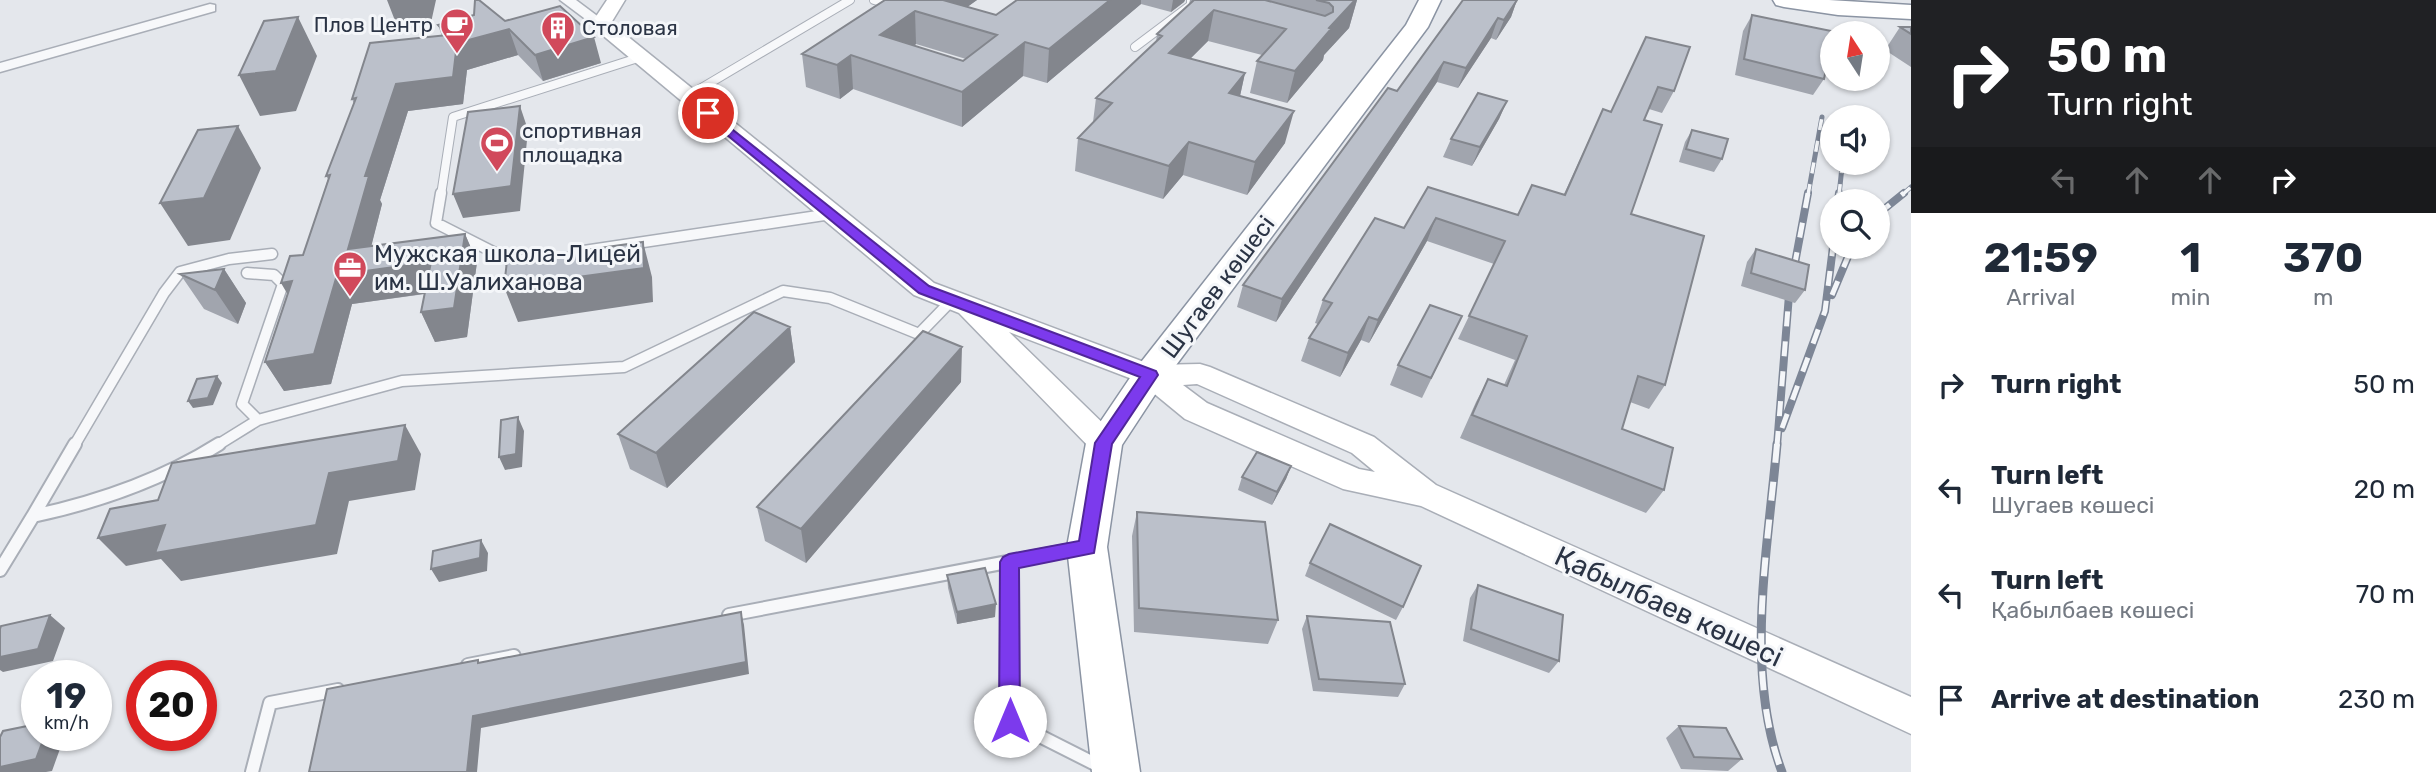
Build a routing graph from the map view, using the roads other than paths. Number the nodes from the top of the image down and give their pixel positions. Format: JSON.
{"nodes":[{"id":1,"x":566,"y":0,"type":"edge"},
{"id":2,"x":616,"y":0,"type":"edge"},
{"id":3,"x":850,"y":0,"type":"edge"},
{"id":4,"x":874,"y":0,"type":"edge"},
{"id":5,"x":1430,"y":0,"type":"edge"},
{"id":6,"x":1784,"y":0,"type":"edge"},
{"id":7,"x":1191,"y":3,"type":"edge"},
{"id":8,"x":899,"y":7,"type":"edge"},
{"id":9,"x":210,"y":8,"type":"dead end"},
{"id":10,"x":1204,"y":9,"type":"edge"},
{"id":11,"x":1911,"y":12,"type":"edge"},
{"id":12,"x":601,"y":23,"type":"junction"},
{"id":13,"x":1135,"y":47,"type":"dead end"},
{"id":14,"x":641,"y":57,"type":"junction"},
{"id":15,"x":0,"y":68,"type":"edge"},
{"id":16,"x":688,"y":96,"type":"junction"},
{"id":17,"x":831,"y":214,"type":"junction"},
{"id":18,"x":564,"y":253,"type":"edge"},
{"id":19,"x":272,"y":254,"type":"dead end"},
{"id":20,"x":538,"y":257,"type":"edge"},
{"id":21,"x":247,"y":273,"type":"dead end"},
{"id":22,"x":959,"y":302,"type":"junction"},
{"id":23,"x":1150,"y":375,"type":"junction"},
{"id":24,"x":258,"y":420,"type":"junction"},
{"id":25,"x":1104,"y":443,"type":"junction"},
{"id":26,"x":33,"y":516,"type":"junction"},
{"id":27,"x":1087,"y":547,"type":"junction"},
{"id":28,"x":1009,"y":562,"type":"junction"},
{"id":29,"x":0,"y":570,"type":"edge"},
{"id":30,"x":722,"y":617,"type":"edge"},
{"id":31,"x":530,"y":653,"type":"edge"},
{"id":32,"x":448,"y":669,"type":"edge"},
{"id":33,"x":352,"y":687,"type":"edge"},
{"id":34,"x":1911,"y":716,"type":"edge"},
{"id":35,"x":252,"y":772,"type":"edge"},
{"id":36,"x":1114,"y":772,"type":"edge"}],
"edges":[{"from":1,"to":12,"type":"street"},
{"from":2,"to":12,"type":"main road"},
{"from":3,"to":16,"type":"lane"},
{"from":4,"to":8,"type":"lane"},
{"from":5,"to":23,"type":"highway","name":"Шугаев көшесі"},
{"from":6,"to":11,"type":"highway"},
{"from":7,"to":10,"type":"lane"},
{"from":7,"to":13,"type":"lane"},
{"from":9,"to":15,"type":"street"},
{"from":12,"to":14,"type":"main road","name":"Қабылбаев көшесі"},
{"from":14,"to":16,"type":"main road","name":"Қабылбаев көшесі"},
{"from":14,"to":20,"type":"lane"},
{"from":16,"to":17,"type":"main road","name":"Қабылбаев көшесі"},
{"from":17,"to":18,"type":"lane"},
{"from":17,"to":22,"type":"main road","name":"Қабылбаев көшесі"},
{"from":19,"to":26,"type":"lane"},
{"from":21,"to":24,"type":"lane"},
{"from":22,"to":23,"type":"main road","name":"Қабылбаев көшесі"},
{"from":22,"to":24,"type":"lane"},
{"from":22,"to":25,"type":"main road"},
{"from":23,"to":25,"type":"highway","name":"Шугаев көшесі"},
{"from":23,"to":34,"type":"main road","name":"Қабылбаев көшесі"},
{"from":24,"to":26,"type":"lane"},
{"from":25,"to":27,"type":"highway","name":"Шугаев көшесі"},
{"from":26,"to":29,"type":"lane"},
{"from":27,"to":28,"type":"lane"},
{"from":27,"to":36,"type":"highway","name":"Шугаев көшесі"},
{"from":28,"to":30,"type":"lane"},
{"from":28,"to":36,"type":"lane"},
{"from":31,"to":32,"type":"lane"},
{"from":33,"to":35,"type":"lane"}]}
